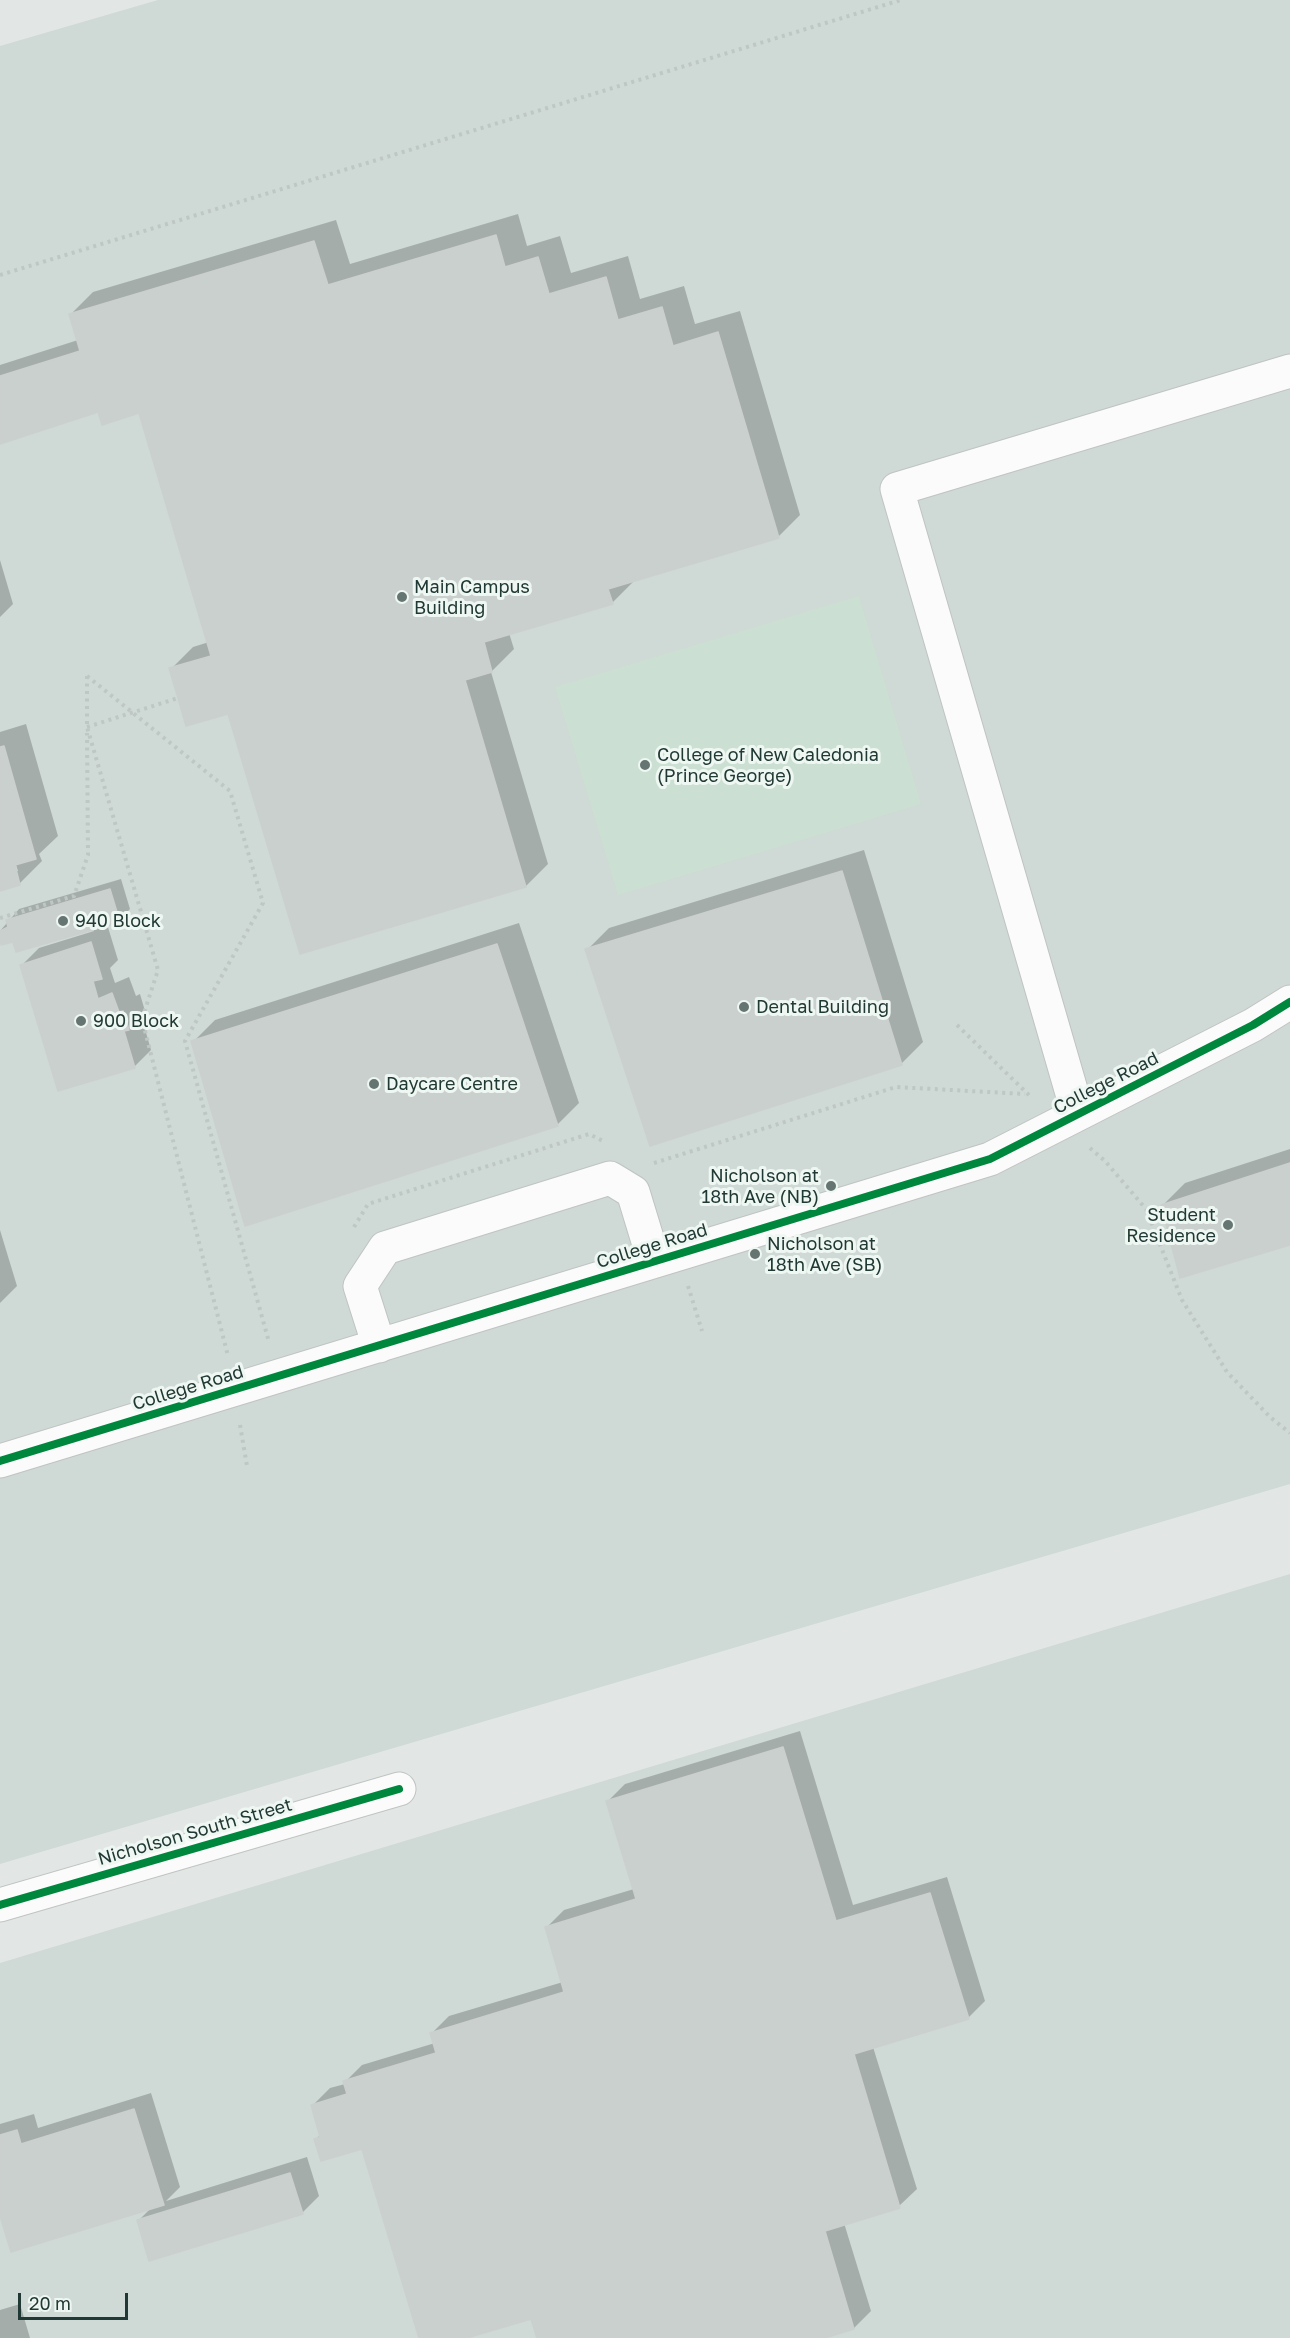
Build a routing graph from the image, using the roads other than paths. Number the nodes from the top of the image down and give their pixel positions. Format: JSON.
{"nodes":[{"id":1,"x":1290,"y":371,"type":"edge"},
{"id":2,"x":1290,"y":1002,"type":"edge"},
{"id":3,"x":1069,"y":1118,"type":"junction"},
{"id":4,"x":654,"y":1261,"type":"junction"},
{"id":5,"x":379,"y":1346,"type":"junction"},
{"id":6,"x":0,"y":1461,"type":"edge"},
{"id":7,"x":399,"y":1789,"type":"dead end"},
{"id":8,"x":0,"y":1905,"type":"edge"}],
"edges":[{"from":1,"to":3,"type":"street"},
{"from":2,"to":3,"type":"street","name":"College Road"},
{"from":3,"to":4,"type":"street","name":"College Road"},
{"from":4,"to":5,"type":"street","name":"College Road"},
{"from":4,"to":5,"type":"street"},
{"from":5,"to":6,"type":"street","name":"College Road"},
{"from":7,"to":8,"type":"street","name":"Nicholson South Street"}]}
